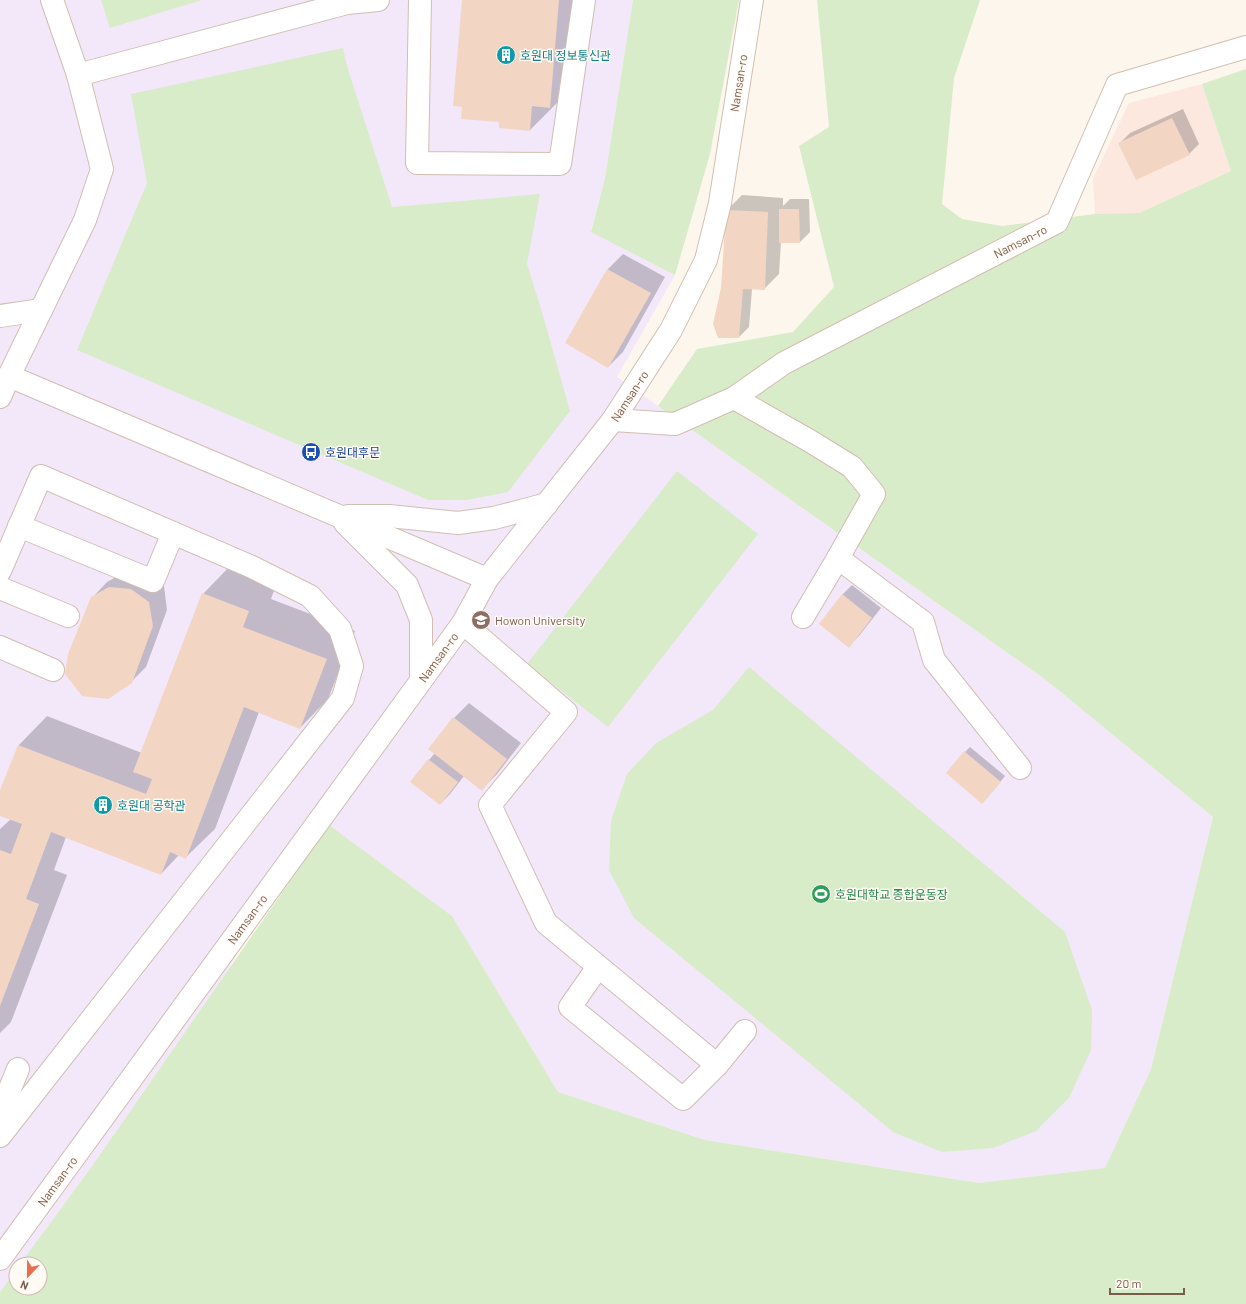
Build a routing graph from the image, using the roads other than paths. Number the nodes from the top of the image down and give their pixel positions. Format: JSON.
{"nodes":[{"id":1,"x":52,"y":0,"type":"edge"},
{"id":2,"x":378,"y":0,"type":"edge"},
{"id":3,"x":420,"y":0,"type":"edge"},
{"id":4,"x":584,"y":0,"type":"edge"},
{"id":5,"x":752,"y":0,"type":"edge"},
{"id":6,"x":347,"y":2,"type":"edge"},
{"id":7,"x":1246,"y":47,"type":"edge"},
{"id":8,"x":78,"y":75,"type":"junction"},
{"id":9,"x":41,"y":310,"type":"junction"},
{"id":10,"x":0,"y":316,"type":"edge"},
{"id":11,"x":8,"y":366,"type":"edge"},
{"id":12,"x":0,"y":397,"type":"edge"},
{"id":13,"x":734,"y":398,"type":"junction"},
{"id":14,"x":614,"y":420,"type":"junction"},
{"id":15,"x":547,"y":504,"type":"junction"},
{"id":16,"x":337,"y":515,"type":"junction"},
{"id":17,"x":19,"y":526,"type":"junction"},
{"id":18,"x":173,"y":533,"type":"junction"},
{"id":19,"x":838,"y":558,"type":"junction"},
{"id":20,"x":0,"y":571,"type":"edge"},
{"id":21,"x":487,"y":578,"type":"junction"},
{"id":22,"x":0,"y":588,"type":"edge"},
{"id":23,"x":68,"y":616,"type":"dead end"},
{"id":24,"x":803,"y":617,"type":"dead end"},
{"id":25,"x":463,"y":623,"type":"junction"},
{"id":26,"x":0,"y":647,"type":"edge"},
{"id":27,"x":53,"y":670,"type":"dead end"},
{"id":28,"x":421,"y":680,"type":"junction"},
{"id":29,"x":1020,"y":768,"type":"dead end"},
{"id":30,"x":598,"y":966,"type":"junction"},
{"id":31,"x":745,"y":1031,"type":"dead end"},
{"id":32,"x":717,"y":1065,"type":"junction"},
{"id":33,"x":18,"y":1069,"type":"dead end"},
{"id":34,"x":0,"y":1113,"type":"edge"},
{"id":35,"x":0,"y":1136,"type":"edge"},
{"id":36,"x":0,"y":1258,"type":"edge"}],
"edges":[{"from":1,"to":8,"type":"street"},
{"from":2,"to":6,"type":"street"},
{"from":3,"to":4,"type":"street"},
{"from":5,"to":14,"type":"street","name":"Namsan-ro"},
{"from":6,"to":8,"type":"street"},
{"from":7,"to":13,"type":"street","name":"Namsan-ro"},
{"from":8,"to":9,"type":"street"},
{"from":9,"to":10,"type":"street"},
{"from":9,"to":11,"type":"street"},
{"from":11,"to":12,"type":"street"},
{"from":11,"to":16,"type":"street"},
{"from":13,"to":14,"type":"street","name":"Namsan-ro"},
{"from":13,"to":19,"type":"street"},
{"from":14,"to":15,"type":"street","name":"Namsan-ro"},
{"from":15,"to":16,"type":"street"},
{"from":15,"to":21,"type":"street","name":"Namsan-ro"},
{"from":16,"to":21,"type":"street"},
{"from":16,"to":28,"type":"street"},
{"from":17,"to":18,"type":"street"},
{"from":17,"to":18,"type":"street"},
{"from":17,"to":20,"type":"street"},
{"from":18,"to":35,"type":"street"},
{"from":19,"to":24,"type":"street"},
{"from":19,"to":29,"type":"street"},
{"from":21,"to":25,"type":"street","name":"Namsan-ro"},
{"from":22,"to":23,"type":"street"},
{"from":25,"to":28,"type":"street","name":"Namsan-ro"},
{"from":25,"to":30,"type":"street"},
{"from":26,"to":27,"type":"street"},
{"from":28,"to":36,"type":"street","name":"Namsan-ro"},
{"from":30,"to":32,"type":"street"},
{"from":30,"to":32,"type":"street"},
{"from":31,"to":32,"type":"street"},
{"from":33,"to":34,"type":"street"}]}
